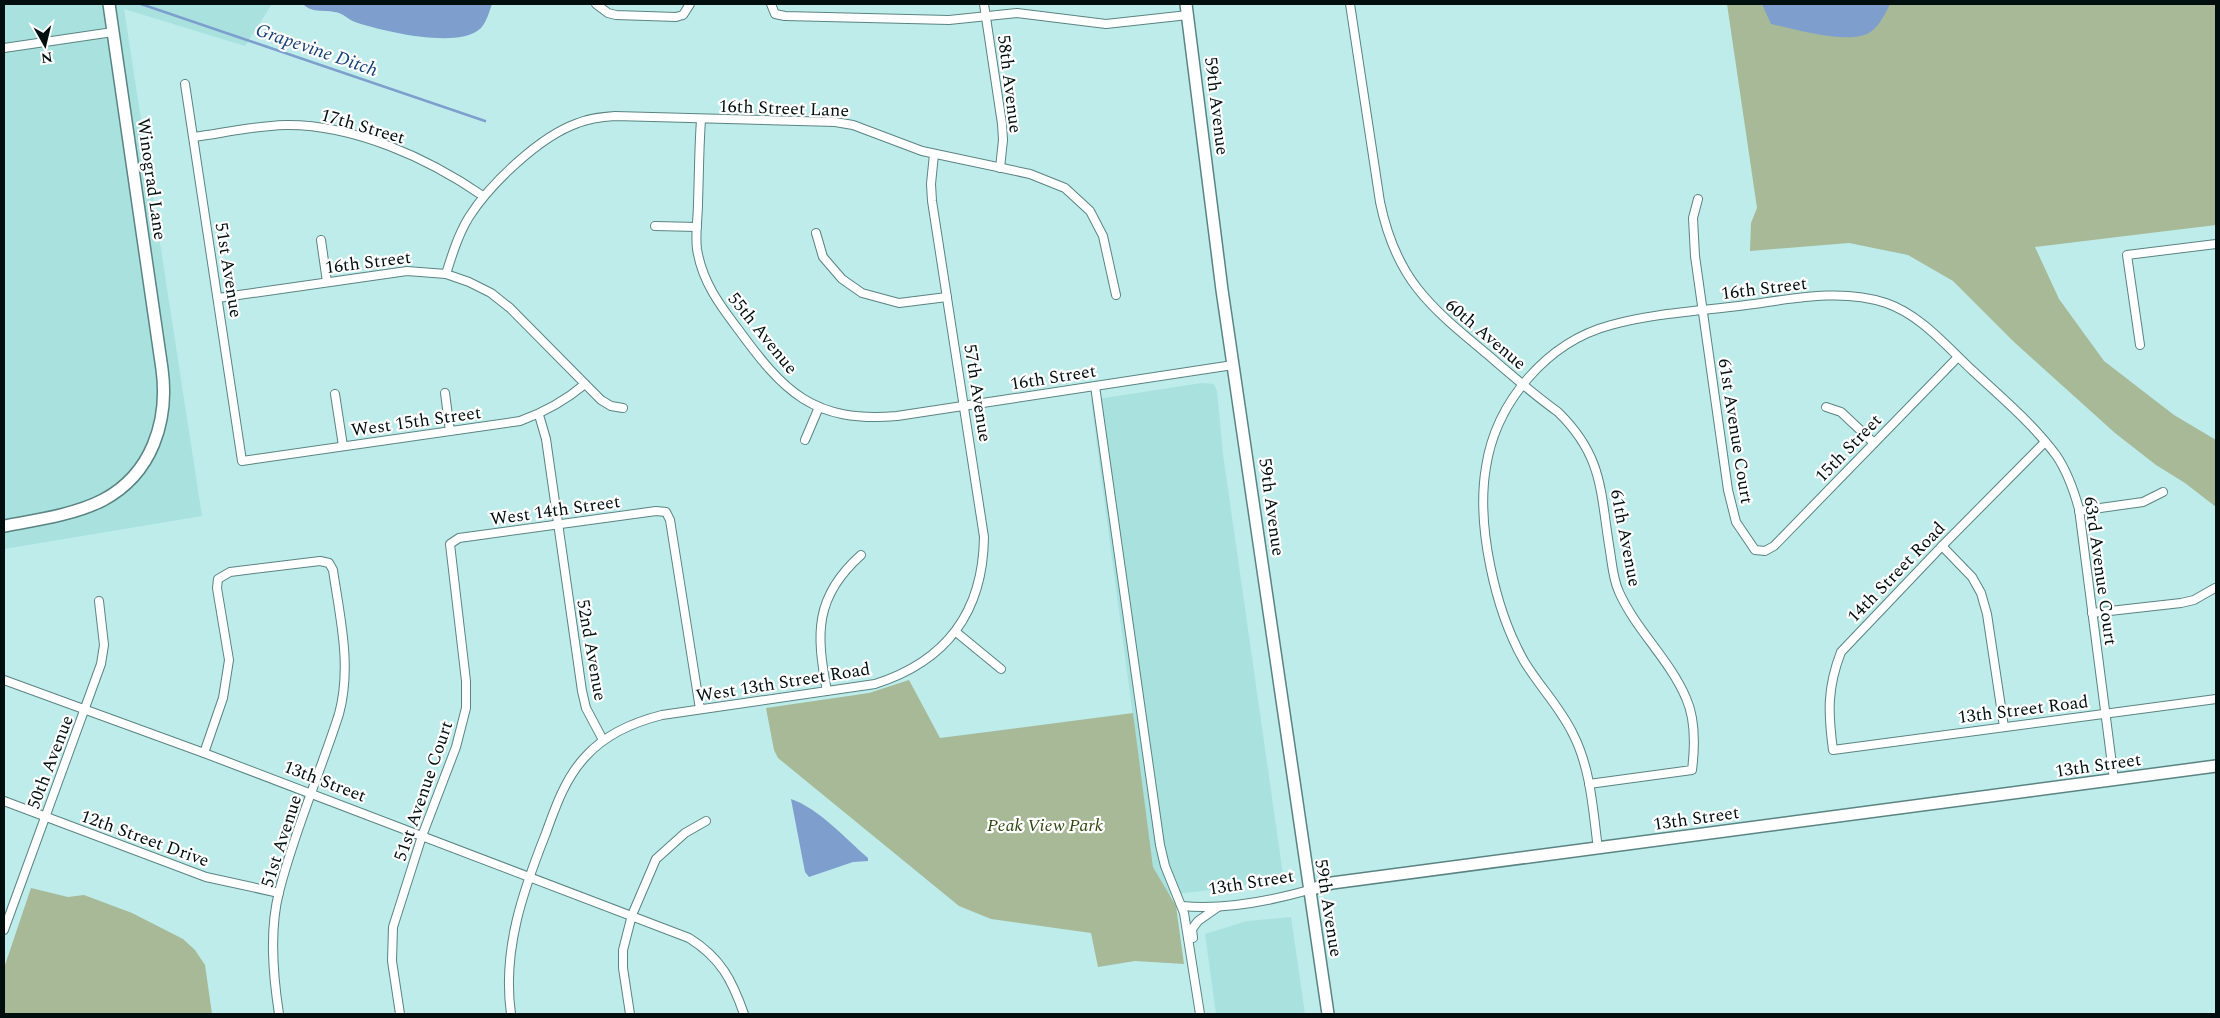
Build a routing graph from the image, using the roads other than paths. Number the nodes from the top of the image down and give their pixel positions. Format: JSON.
{"nodes":[{"id":1,"x":109,"y":4,"type":"edge"},
{"id":2,"x":596,"y":4,"type":"edge"},
{"id":3,"x":690,"y":4,"type":"edge"},
{"id":4,"x":771,"y":4,"type":"edge"},
{"id":5,"x":984,"y":4,"type":"edge"},
{"id":6,"x":1350,"y":4,"type":"edge"},
{"id":7,"x":1187,"y":9,"type":"edge"},
{"id":8,"x":986,"y":15,"type":"junction"},
{"id":9,"x":113,"y":32,"type":"junction"},
{"id":10,"x":4,"y":48,"type":"edge"},
{"id":11,"x":186,"y":84,"type":"dead end"},
{"id":12,"x":701,"y":120,"type":"junction"},
{"id":13,"x":194,"y":137,"type":"junction"},
{"id":14,"x":934,"y":154,"type":"junction"},
{"id":15,"x":1000,"y":168,"type":"junction"},
{"id":16,"x":483,"y":196,"type":"junction"},
{"id":17,"x":1698,"y":199,"type":"dead end"},
{"id":18,"x":655,"y":226,"type":"dead end"},
{"id":19,"x":697,"y":227,"type":"junction"},
{"id":20,"x":816,"y":233,"type":"dead end"},
{"id":21,"x":320,"y":240,"type":"dead end"},
{"id":22,"x":2216,"y":244,"type":"edge"},
{"id":23,"x":446,"y":274,"type":"junction"},
{"id":24,"x":327,"y":282,"type":"junction"},
{"id":25,"x":1116,"y":295,"type":"dead end"},
{"id":26,"x":218,"y":298,"type":"junction"},
{"id":27,"x":947,"y":298,"type":"junction"},
{"id":28,"x":1703,"y":311,"type":"junction"},
{"id":29,"x":2140,"y":345,"type":"dead end"},
{"id":30,"x":1958,"y":357,"type":"junction"},
{"id":31,"x":1233,"y":366,"type":"junction"},
{"id":32,"x":585,"y":384,"type":"junction"},
{"id":33,"x":1522,"y":384,"type":"junction"},
{"id":34,"x":1095,"y":386,"type":"junction"},
{"id":35,"x":445,"y":393,"type":"dead end"},
{"id":36,"x":1997,"y":393,"type":"joint"},
{"id":37,"x":335,"y":394,"type":"dead end"},
{"id":38,"x":965,"y":406,"type":"junction"},
{"id":39,"x":819,"y":407,"type":"junction"},
{"id":40,"x":1826,"y":407,"type":"dead end"},
{"id":41,"x":623,"y":408,"type":"dead end"},
{"id":42,"x":539,"y":415,"type":"junction"},
{"id":43,"x":450,"y":431,"type":"junction"},
{"id":44,"x":805,"y":440,"type":"dead end"},
{"id":45,"x":2045,"y":442,"type":"junction"},
{"id":46,"x":1874,"y":443,"type":"junction"},
{"id":47,"x":342,"y":446,"type":"junction"},
{"id":48,"x":242,"y":460,"type":"joint"},
{"id":49,"x":2163,"y":492,"type":"dead end"},
{"id":50,"x":2079,"y":511,"type":"junction"},
{"id":51,"x":558,"y":525,"type":"junction"},
{"id":52,"x":4,"y":526,"type":"edge"},
{"id":53,"x":450,"y":544,"type":"joint"},
{"id":54,"x":1942,"y":546,"type":"junction"},
{"id":55,"x":1755,"y":550,"type":"joint"},
{"id":56,"x":861,"y":555,"type":"dead end"},
{"id":57,"x":2215,"y":588,"type":"dead end"},
{"id":58,"x":99,"y":601,"type":"dead end"},
{"id":59,"x":2092,"y":613,"type":"junction"},
{"id":60,"x":956,"y":632,"type":"junction"},
{"id":61,"x":1001,"y":669,"type":"dead end"},
{"id":62,"x":4,"y":680,"type":"edge"},
{"id":63,"x":827,"y":691,"type":"junction"},
{"id":64,"x":2216,"y":699,"type":"edge"},
{"id":65,"x":700,"y":709,"type":"junction"},
{"id":66,"x":86,"y":710,"type":"junction"},
{"id":67,"x":2106,"y":714,"type":"junction"},
{"id":68,"x":2004,"y":727,"type":"junction"},
{"id":69,"x":603,"y":740,"type":"junction"},
{"id":70,"x":1833,"y":750,"type":"joint"},
{"id":71,"x":204,"y":753,"type":"junction"},
{"id":72,"x":2216,"y":766,"type":"edge"},
{"id":73,"x":2114,"y":780,"type":"junction"},
{"id":74,"x":1589,"y":784,"type":"junction"},
{"id":75,"x":311,"y":795,"type":"junction"},
{"id":76,"x":4,"y":801,"type":"edge"},
{"id":77,"x":45,"y":817,"type":"junction"},
{"id":78,"x":706,"y":821,"type":"dead end"},
{"id":79,"x":422,"y":836,"type":"junction"},
{"id":80,"x":1598,"y":849,"type":"junction"},
{"id":81,"x":529,"y":876,"type":"junction"},
{"id":82,"x":1309,"y":890,"type":"junction"},
{"id":83,"x":279,"y":893,"type":"junction"},
{"id":84,"x":1182,"y":906,"type":"junction"},
{"id":85,"x":1220,"y":906,"type":"junction"},
{"id":86,"x":632,"y":915,"type":"junction"},
{"id":87,"x":4,"y":930,"type":"edge"},
{"id":88,"x":1194,"y":969,"type":"junction"},
{"id":89,"x":280,"y":1014,"type":"edge"},
{"id":90,"x":400,"y":1014,"type":"edge"},
{"id":91,"x":511,"y":1014,"type":"edge"},
{"id":92,"x":630,"y":1014,"type":"edge"},
{"id":93,"x":744,"y":1014,"type":"edge"},
{"id":94,"x":1200,"y":1014,"type":"edge"},
{"id":95,"x":1328,"y":1014,"type":"edge"}],
"edges":[{"from":1,"to":9,"type":"street","name":"Winograd Lane"},
{"from":2,"to":3,"type":"street"},
{"from":4,"to":8,"type":"street"},
{"from":5,"to":8,"type":"street","name":"58th Avenue"},
{"from":6,"to":33,"type":"street","name":"60th Avenue"},
{"from":7,"to":8,"type":"street"},
{"from":7,"to":31,"type":"street","name":"59th Avenue"},
{"from":8,"to":15,"type":"street","name":"58th Avenue"},
{"from":9,"to":10,"type":"street"},
{"from":9,"to":52,"type":"street","name":"Winograd Lane"},
{"from":11,"to":13,"type":"street","name":"51st Avenue"},
{"from":12,"to":14,"type":"street","name":"16th Street Lane"},
{"from":12,"to":16,"type":"street","name":"16th Street Lane"},
{"from":12,"to":19,"type":"street","name":"55th Avenue"},
{"from":13,"to":16,"type":"street","name":"17th Street"},
{"from":13,"to":26,"type":"street","name":"51st Avenue"},
{"from":14,"to":15,"type":"street","name":"16th Street Lane"},
{"from":14,"to":27,"type":"street","name":"57th Avenue"},
{"from":15,"to":25,"type":"street","name":"16th Street Lane"},
{"from":16,"to":23,"type":"street","name":"16th Street Lane"},
{"from":17,"to":28,"type":"street","name":"61st Avenue Court"},
{"from":18,"to":19,"type":"street"},
{"from":19,"to":39,"type":"street","name":"55th Avenue"},
{"from":20,"to":27,"type":"street"},
{"from":21,"to":24,"type":"street"},
{"from":22,"to":29,"type":"street"},
{"from":23,"to":24,"type":"street","name":"16th Street"},
{"from":23,"to":32,"type":"street","name":"16th Street"},
{"from":24,"to":26,"type":"street","name":"16th Street"},
{"from":26,"to":48,"type":"street","name":"51st Avenue"},
{"from":27,"to":38,"type":"street","name":"57th Avenue"},
{"from":28,"to":30,"type":"street","name":"16th Street"},
{"from":28,"to":33,"type":"street","name":"16th Street"},
{"from":28,"to":55,"type":"street","name":"61st Avenue Court"},
{"from":30,"to":36,"type":"street","name":"16th Street"},
{"from":30,"to":46,"type":"street","name":"15th Street"},
{"from":31,"to":34,"type":"street","name":"16th Street"},
{"from":31,"to":82,"type":"street","name":"59th Avenue"},
{"from":32,"to":41,"type":"street","name":"16th Street"},
{"from":32,"to":42,"type":"street","name":"West 15th Street"},
{"from":33,"to":74,"type":"street","name":"60th Avenue"},
{"from":33,"to":74,"type":"street","name":"61th Avenue"},
{"from":34,"to":38,"type":"street","name":"16th Street"},
{"from":34,"to":84,"type":"street"},
{"from":35,"to":43,"type":"street"},
{"from":36,"to":45,"type":"street","name":"63rd Avenue Court"},
{"from":37,"to":47,"type":"street"},
{"from":38,"to":39,"type":"street","name":"16th Street"},
{"from":38,"to":60,"type":"street","name":"57th Avenue"},
{"from":39,"to":44,"type":"street"},
{"from":40,"to":46,"type":"street"},
{"from":42,"to":43,"type":"street","name":"West 15th Street"},
{"from":42,"to":51,"type":"street","name":"52nd Avenue"},
{"from":43,"to":47,"type":"street","name":"West 15th Street"},
{"from":45,"to":50,"type":"street","name":"63rd Avenue Court"},
{"from":45,"to":54,"type":"street","name":"14th Street Road"},
{"from":46,"to":55,"type":"street","name":"15th Street"},
{"from":47,"to":48,"type":"street","name":"West 15th Street"},
{"from":49,"to":50,"type":"street"},
{"from":50,"to":59,"type":"street","name":"63rd Avenue Court"},
{"from":51,"to":53,"type":"street","name":"West 14th Street"},
{"from":51,"to":65,"type":"street","name":"West 14th Street"},
{"from":51,"to":69,"type":"street","name":"52nd Avenue"},
{"from":53,"to":79,"type":"street","name":"51st Avenue Court"},
{"from":54,"to":68,"type":"street"},
{"from":54,"to":70,"type":"street","name":"14th Street Road"},
{"from":56,"to":63,"type":"street"},
{"from":57,"to":59,"type":"street"},
{"from":58,"to":66,"type":"street","name":"50th Avenue"},
{"from":59,"to":67,"type":"street","name":"63rd Avenue Court"},
{"from":60,"to":61,"type":"street"},
{"from":60,"to":63,"type":"street","name":"West 13th Street Road"},
{"from":62,"to":66,"type":"street","name":"13th Street"},
{"from":63,"to":65,"type":"street","name":"West 13th Street Road"},
{"from":64,"to":67,"type":"street","name":"13th Street Road"},
{"from":65,"to":69,"type":"street","name":"West 13th Street Road"},
{"from":66,"to":71,"type":"street","name":"13th Street"},
{"from":66,"to":77,"type":"street","name":"50th Avenue"},
{"from":67,"to":68,"type":"street","name":"13th Street Road"},
{"from":67,"to":73,"type":"street","name":"63rd Avenue Court"},
{"from":68,"to":70,"type":"street","name":"13th Street Road"},
{"from":69,"to":81,"type":"street"},
{"from":71,"to":75,"type":"street","name":"13th Street"},
{"from":71,"to":75,"type":"street","name":"51st Avenue"},
{"from":72,"to":73,"type":"street","name":"13th Street"},
{"from":73,"to":80,"type":"street","name":"13th Street"},
{"from":74,"to":80,"type":"street","name":"60th Avenue"},
{"from":75,"to":79,"type":"street","name":"13th Street"},
{"from":75,"to":83,"type":"street","name":"51st Avenue"},
{"from":76,"to":77,"type":"street","name":"12th Street Drive"},
{"from":77,"to":83,"type":"street","name":"12th Street Drive"},
{"from":77,"to":87,"type":"street","name":"50th Avenue"},
{"from":78,"to":86,"type":"street"},
{"from":79,"to":81,"type":"street","name":"13th Street"},
{"from":79,"to":90,"type":"street","name":"51st Avenue Court"},
{"from":80,"to":82,"type":"street","name":"13th Street"},
{"from":81,"to":86,"type":"street","name":"13th Street"},
{"from":81,"to":91,"type":"street"},
{"from":82,"to":85,"type":"street","name":"13th Street"},
{"from":82,"to":95,"type":"street","name":"59th Avenue"},
{"from":83,"to":89,"type":"street","name":"51st Avenue"},
{"from":84,"to":85,"type":"street","name":"13th Street"},
{"from":84,"to":88,"type":"street"},
{"from":85,"to":88,"type":"street"},
{"from":86,"to":92,"type":"street"},
{"from":86,"to":93,"type":"street","name":"13th Street"},
{"from":88,"to":94,"type":"street"}]}
